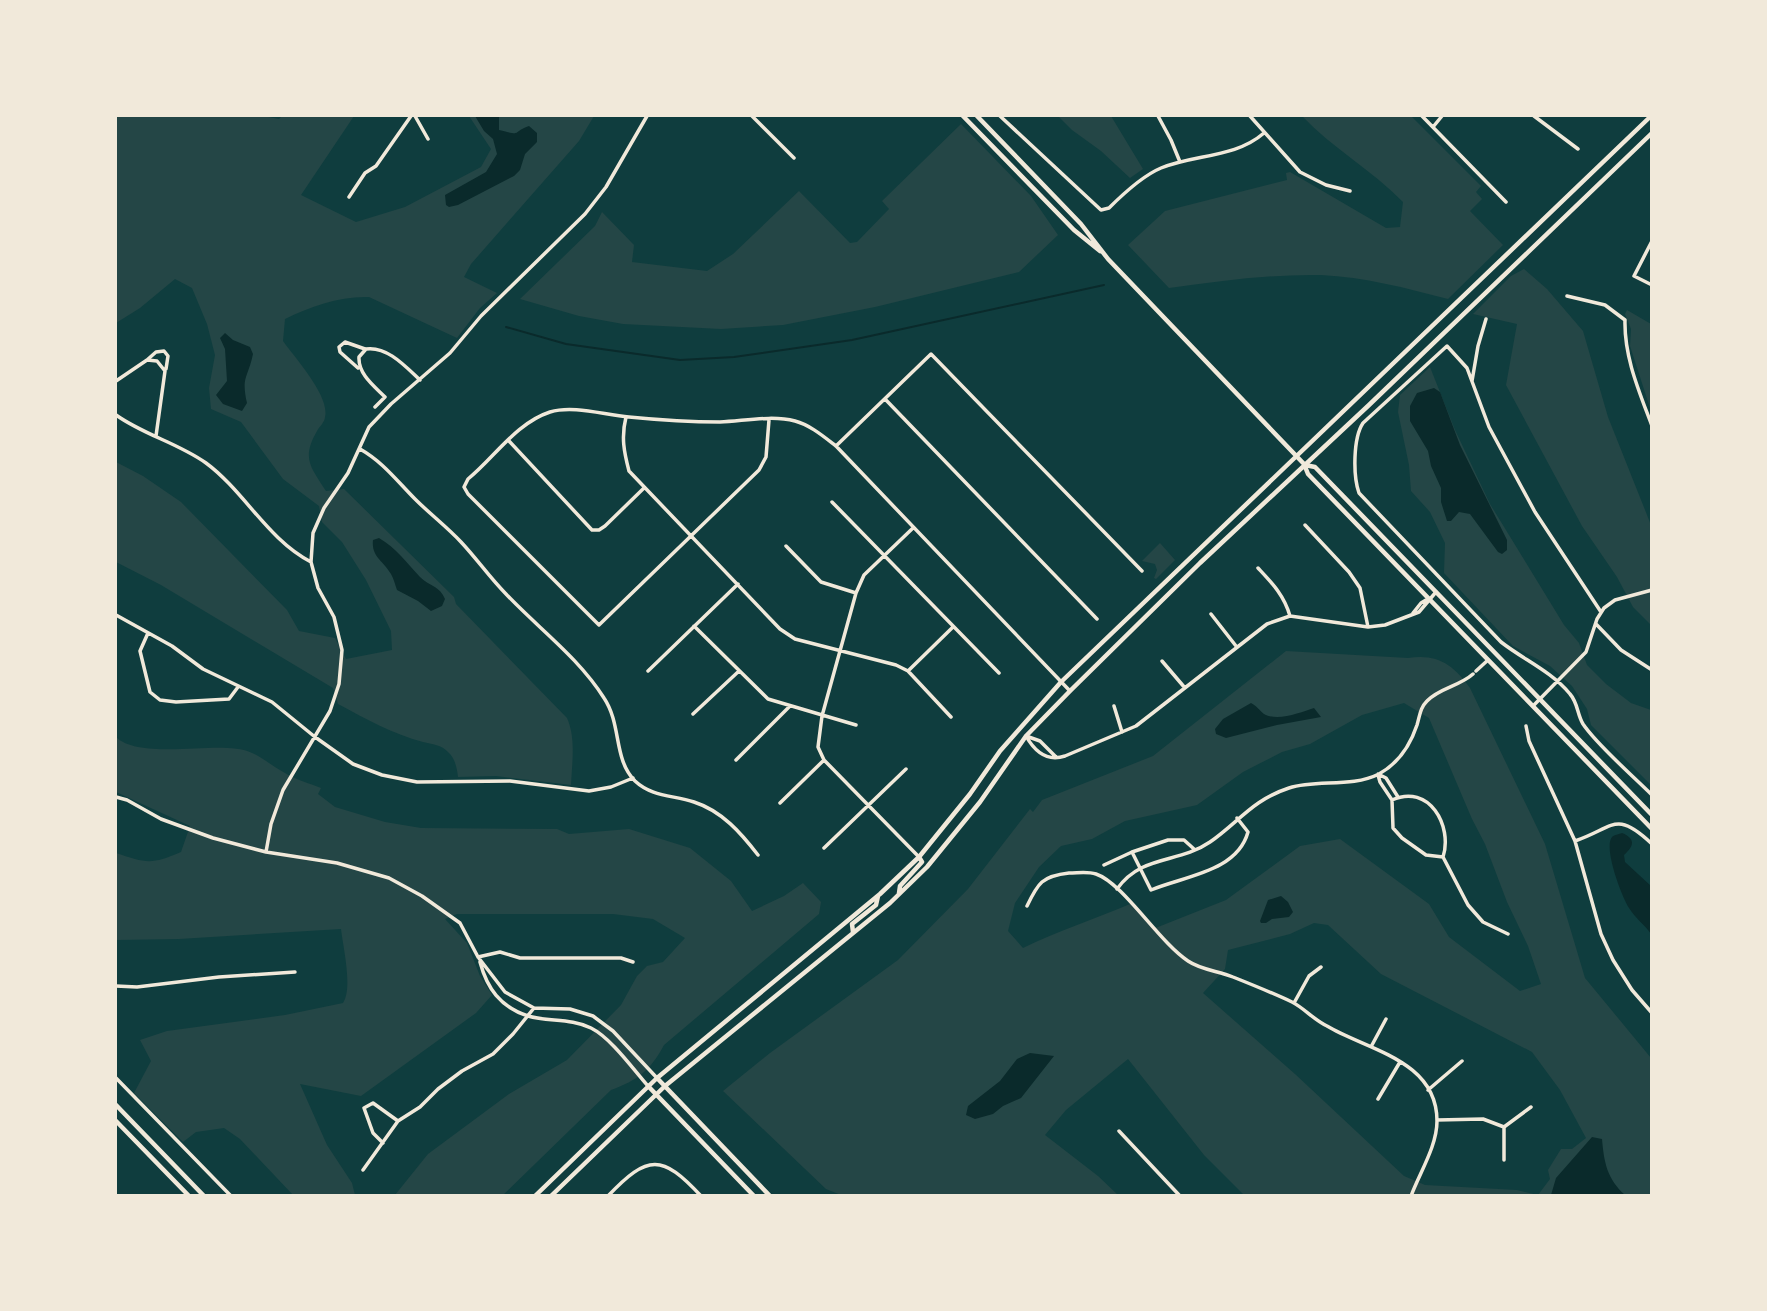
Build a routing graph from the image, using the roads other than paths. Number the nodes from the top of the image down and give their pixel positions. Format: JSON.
{"nodes":[{"id":1,"x":413,"y":116,"type":"edge"},
{"id":2,"x":647,"y":116,"type":"edge"},
{"id":3,"x":752,"y":116,"type":"edge"},
{"id":4,"x":963,"y":116,"type":"edge"},
{"id":5,"x":977,"y":116,"type":"edge"},
{"id":6,"x":1000,"y":116,"type":"edge"},
{"id":7,"x":1158,"y":116,"type":"edge"},
{"id":8,"x":1250,"y":116,"type":"edge"},
{"id":9,"x":1422,"y":116,"type":"edge"},
{"id":10,"x":1442,"y":116,"type":"edge"},
{"id":11,"x":1534,"y":116,"type":"edge"},
{"id":12,"x":1548,"y":116,"type":"edge"},
{"id":13,"x":1651,"y":116,"type":"edge"},
{"id":14,"x":1542,"y":122,"type":"junction"},
{"id":15,"x":1433,"y":127,"type":"junction"},
{"id":16,"x":1264,"y":133,"type":"junction"},
{"id":17,"x":1651,"y":133,"type":"edge"},
{"id":18,"x":428,"y":139,"type":"dead end"},
{"id":19,"x":1578,"y":149,"type":"dead end"},
{"id":20,"x":794,"y":158,"type":"dead end"},
{"id":21,"x":1180,"y":162,"type":"junction"},
{"id":22,"x":1350,"y":191,"type":"dead end"},
{"id":23,"x":349,"y":197,"type":"dead end"},
{"id":24,"x":1506,"y":202,"type":"dead end"},
{"id":25,"x":1651,"y":241,"type":"edge"},
{"id":26,"x":1108,"y":258,"type":"junction"},
{"id":27,"x":1651,"y":285,"type":"edge"},
{"id":28,"x":1567,"y":296,"type":"dead end"},
{"id":29,"x":1486,"y":318,"type":"dead end"},
{"id":30,"x":366,"y":349,"type":"junction"},
{"id":31,"x":147,"y":360,"type":"junction"},
{"id":32,"x":165,"y":371,"type":"junction"},
{"id":33,"x":362,"y":372,"type":"junction"},
{"id":34,"x":420,"y":380,"type":"junction"},
{"id":35,"x":116,"y":381,"type":"edge"},
{"id":36,"x":1472,"y":381,"type":"junction"},
{"id":37,"x":885,"y":399,"type":"junction"},
{"id":38,"x":375,"y":407,"type":"dead end"},
{"id":39,"x":116,"y":415,"type":"edge"},
{"id":40,"x":626,"y":417,"type":"junction"},
{"id":41,"x":769,"y":420,"type":"junction"},
{"id":42,"x":1651,"y":426,"type":"edge"},
{"id":43,"x":156,"y":436,"type":"junction"},
{"id":44,"x":509,"y":441,"type":"junction"},
{"id":45,"x":836,"y":446,"type":"junction"},
{"id":46,"x":360,"y":449,"type":"junction"},
{"id":47,"x":1295,"y":456,"type":"junction"},
{"id":48,"x":1304,"y":464,"type":"junction"},
{"id":49,"x":644,"y":488,"type":"junction"},
{"id":50,"x":832,"y":502,"type":"dead end"},
{"id":51,"x":1305,"y":525,"type":"dead end"},
{"id":52,"x":913,"y":528,"type":"junction"},
{"id":53,"x":692,"y":536,"type":"junction"},
{"id":54,"x":786,"y":546,"type":"dead end"},
{"id":55,"x":883,"y":555,"type":"junction"},
{"id":56,"x":311,"y":562,"type":"junction"},
{"id":57,"x":1258,"y":568,"type":"dead end"},
{"id":58,"x":1142,"y":571,"type":"dead end"},
{"id":59,"x":737,"y":584,"type":"junction"},
{"id":60,"x":1651,"y":590,"type":"edge"},
{"id":61,"x":1436,"y":592,"type":"junction"},
{"id":62,"x":856,"y":593,"type":"junction"},
{"id":63,"x":1429,"y":599,"type":"junction"},
{"id":64,"x":1601,"y":612,"type":"junction"},
{"id":65,"x":1211,"y":614,"type":"dead end"},
{"id":66,"x":116,"y":615,"type":"edge"},
{"id":67,"x":1290,"y":615,"type":"junction"},
{"id":68,"x":1097,"y":619,"type":"dead end"},
{"id":69,"x":1596,"y":624,"type":"junction"},
{"id":70,"x":694,"y":626,"type":"junction"},
{"id":71,"x":953,"y":627,"type":"junction"},
{"id":72,"x":1368,"y":627,"type":"junction"},
{"id":73,"x":148,"y":633,"type":"junction"},
{"id":74,"x":1236,"y":646,"type":"junction"},
{"id":75,"x":842,"y":652,"type":"junction"},
{"id":76,"x":1488,"y":660,"type":"junction"},
{"id":77,"x":1162,"y":661,"type":"dead end"},
{"id":78,"x":1651,"y":670,"type":"edge"},
{"id":79,"x":648,"y":671,"type":"dead end"},
{"id":80,"x":739,"y":671,"type":"junction"},
{"id":81,"x":908,"y":671,"type":"junction"},
{"id":82,"x":999,"y":673,"type":"dead end"},
{"id":83,"x":1557,"y":681,"type":"junction"},
{"id":84,"x":1061,"y":682,"type":"junction"},
{"id":85,"x":238,"y":687,"type":"junction"},
{"id":86,"x":1185,"y":688,"type":"junction"},
{"id":87,"x":1070,"y":691,"type":"junction"},
{"id":88,"x":1540,"y":699,"type":"junction"},
{"id":89,"x":1114,"y":706,"type":"dead end"},
{"id":90,"x":1533,"y":706,"type":"junction"},
{"id":91,"x":789,"y":707,"type":"junction"},
{"id":92,"x":693,"y":714,"type":"dead end"},
{"id":93,"x":822,"y":716,"type":"junction"},
{"id":94,"x":951,"y":718,"type":"dead end"},
{"id":95,"x":856,"y":725,"type":"dead end"},
{"id":96,"x":1526,"y":726,"type":"dead end"},
{"id":97,"x":1122,"y":732,"type":"junction"},
{"id":98,"x":1026,"y":736,"type":"junction"},
{"id":99,"x":315,"y":737,"type":"junction"},
{"id":100,"x":1057,"y":759,"type":"junction"},
{"id":101,"x":736,"y":760,"type":"dead end"},
{"id":102,"x":824,"y":760,"type":"junction"},
{"id":103,"x":906,"y":769,"type":"dead end"},
{"id":104,"x":1378,"y":774,"type":"junction"},
{"id":105,"x":633,"y":778,"type":"junction"},
{"id":106,"x":1651,"y":795,"type":"edge"},
{"id":107,"x":116,"y":797,"type":"edge"},
{"id":108,"x":1398,"y":797,"type":"junction"},
{"id":109,"x":1392,"y":800,"type":"junction"},
{"id":110,"x":780,"y":803,"type":"dead end"},
{"id":111,"x":869,"y":806,"type":"junction"},
{"id":112,"x":1651,"y":815,"type":"edge"},
{"id":113,"x":1237,"y":818,"type":"junction"},
{"id":114,"x":1651,"y":829,"type":"edge"},
{"id":115,"x":1575,"y":841,"type":"junction"},
{"id":116,"x":1651,"y":844,"type":"edge"},
{"id":117,"x":824,"y":849,"type":"dead end"},
{"id":118,"x":1194,"y":849,"type":"junction"},
{"id":119,"x":266,"y":852,"type":"junction"},
{"id":120,"x":1132,"y":852,"type":"junction"},
{"id":121,"x":758,"y":855,"type":"dead end"},
{"id":122,"x":919,"y":857,"type":"junction"},
{"id":123,"x":1443,"y":857,"type":"junction"},
{"id":124,"x":1104,"y":864,"type":"dead end"},
{"id":125,"x":1139,"y":868,"type":"junction"},
{"id":126,"x":1116,"y":889,"type":"junction"},
{"id":127,"x":899,"y":894,"type":"junction"},
{"id":128,"x":878,"y":895,"type":"junction"},
{"id":129,"x":1027,"y":906,"type":"dead end"},
{"id":130,"x":853,"y":932,"type":"junction"},
{"id":131,"x":1508,"y":934,"type":"dead end"},
{"id":132,"x":478,"y":957,"type":"junction"},
{"id":133,"x":634,"y":962,"type":"dead end"},
{"id":134,"x":1321,"y":967,"type":"dead end"},
{"id":135,"x":295,"y":972,"type":"dead end"},
{"id":136,"x":116,"y":986,"type":"edge"},
{"id":137,"x":1294,"y":1003,"type":"junction"},
{"id":138,"x":534,"y":1009,"type":"junction"},
{"id":139,"x":1651,"y":1013,"type":"edge"},
{"id":140,"x":528,"y":1016,"type":"junction"},
{"id":141,"x":1386,"y":1019,"type":"dead end"},
{"id":142,"x":1372,"y":1045,"type":"junction"},
{"id":143,"x":1400,"y":1062,"type":"junction"},
{"id":144,"x":1462,"y":1062,"type":"dead end"},
{"id":145,"x":116,"y":1078,"type":"edge"},
{"id":146,"x":657,"y":1078,"type":"junction"},
{"id":147,"x":649,"y":1086,"type":"junction"},
{"id":148,"x":665,"y":1086,"type":"junction"},
{"id":149,"x":1428,"y":1090,"type":"junction"},
{"id":150,"x":656,"y":1094,"type":"junction"},
{"id":151,"x":1378,"y":1099,"type":"dead end"},
{"id":152,"x":116,"y":1105,"type":"edge"},
{"id":153,"x":1531,"y":1107,"type":"dead end"},
{"id":154,"x":1437,"y":1120,"type":"junction"},
{"id":155,"x":116,"y":1121,"type":"edge"},
{"id":156,"x":398,"y":1121,"type":"junction"},
{"id":157,"x":1504,"y":1127,"type":"junction"},
{"id":158,"x":1119,"y":1132,"type":"dead end"},
{"id":159,"x":383,"y":1143,"type":"junction"},
{"id":160,"x":1504,"y":1160,"type":"dead end"},
{"id":161,"x":363,"y":1170,"type":"dead end"},
{"id":162,"x":189,"y":1195,"type":"edge"},
{"id":163,"x":204,"y":1195,"type":"edge"},
{"id":164,"x":231,"y":1195,"type":"edge"},
{"id":165,"x":535,"y":1195,"type":"edge"},
{"id":166,"x":551,"y":1195,"type":"edge"},
{"id":167,"x":608,"y":1195,"type":"edge"},
{"id":168,"x":701,"y":1195,"type":"edge"},
{"id":169,"x":754,"y":1195,"type":"edge"},
{"id":170,"x":769,"y":1195,"type":"edge"},
{"id":171,"x":1180,"y":1195,"type":"edge"},
{"id":172,"x":1411,"y":1195,"type":"edge"}],
"edges":[{"from":1,"to":18,"type":"street"},
{"from":1,"to":23,"type":"street"},
{"from":2,"to":34,"type":"street"},
{"from":3,"to":20,"type":"street"},
{"from":4,"to":26,"type":"main road"},
{"from":5,"to":26,"type":"main road"},
{"from":6,"to":21,"type":"street"},
{"from":7,"to":21,"type":"street"},
{"from":8,"to":16,"type":"street"},
{"from":9,"to":15,"type":"street"},
{"from":10,"to":15,"type":"street"},
{"from":11,"to":14,"type":"street"},
{"from":12,"to":14,"type":"street"},
{"from":13,"to":47,"type":"main road"},
{"from":14,"to":19,"type":"street"},
{"from":15,"to":24,"type":"street"},
{"from":16,"to":21,"type":"street"},
{"from":16,"to":22,"type":"street"},
{"from":17,"to":48,"type":"main road"},
{"from":25,"to":27,"type":"street"},
{"from":26,"to":47,"type":"main road"},
{"from":28,"to":42,"type":"street"},
{"from":29,"to":36,"type":"street"},
{"from":30,"to":33,"type":"street"},
{"from":30,"to":33,"type":"street"},
{"from":30,"to":34,"type":"street"},
{"from":31,"to":32,"type":"street"},
{"from":31,"to":32,"type":"street"},
{"from":31,"to":35,"type":"street"},
{"from":32,"to":43,"type":"street"},
{"from":33,"to":38,"type":"street"},
{"from":34,"to":46,"type":"street"},
{"from":36,"to":64,"type":"street"},
{"from":36,"to":83,"type":"street"},
{"from":37,"to":45,"type":"street"},
{"from":37,"to":58,"type":"street"},
{"from":37,"to":68,"type":"street"},
{"from":39,"to":43,"type":"street"},
{"from":40,"to":41,"type":"street"},
{"from":40,"to":44,"type":"street"},
{"from":40,"to":49,"type":"street"},
{"from":41,"to":45,"type":"street"},
{"from":41,"to":53,"type":"street"},
{"from":43,"to":56,"type":"street"},
{"from":44,"to":49,"type":"street"},
{"from":44,"to":53,"type":"street"},
{"from":45,"to":52,"type":"street"},
{"from":46,"to":56,"type":"street"},
{"from":46,"to":105,"type":"street"},
{"from":47,"to":48,"type":"main road"},
{"from":47,"to":84,"type":"main road"},
{"from":48,"to":61,"type":"main road"},
{"from":48,"to":63,"type":"main road"},
{"from":48,"to":87,"type":"main road"},
{"from":49,"to":53,"type":"street"},
{"from":50,"to":55,"type":"street"},
{"from":51,"to":72,"type":"street"},
{"from":52,"to":55,"type":"street"},
{"from":52,"to":84,"type":"street"},
{"from":53,"to":59,"type":"street"},
{"from":54,"to":62,"type":"street"},
{"from":55,"to":62,"type":"street"},
{"from":55,"to":71,"type":"street"},
{"from":56,"to":99,"type":"street"},
{"from":57,"to":67,"type":"street"},
{"from":59,"to":70,"type":"street"},
{"from":59,"to":75,"type":"street"},
{"from":60,"to":64,"type":"street"},
{"from":61,"to":63,"type":"street"},
{"from":61,"to":88,"type":"main road"},
{"from":62,"to":75,"type":"street"},
{"from":63,"to":72,"type":"street"},
{"from":63,"to":76,"type":"main road"},
{"from":64,"to":69,"type":"street"},
{"from":65,"to":74,"type":"street"},
{"from":66,"to":73,"type":"street"},
{"from":67,"to":72,"type":"street"},
{"from":67,"to":74,"type":"street"},
{"from":69,"to":78,"type":"street"},
{"from":69,"to":83,"type":"street"},
{"from":70,"to":79,"type":"street"},
{"from":70,"to":80,"type":"street"},
{"from":71,"to":81,"type":"street"},
{"from":71,"to":82,"type":"street"},
{"from":73,"to":85,"type":"street"},
{"from":73,"to":85,"type":"street"},
{"from":74,"to":86,"type":"street"},
{"from":75,"to":81,"type":"street"},
{"from":75,"to":93,"type":"street"},
{"from":76,"to":90,"type":"main road"},
{"from":76,"to":104,"type":"street"},
{"from":77,"to":86,"type":"street"},
{"from":80,"to":91,"type":"street"},
{"from":80,"to":92,"type":"street"},
{"from":81,"to":94,"type":"street"},
{"from":83,"to":88,"type":"street"},
{"from":83,"to":106,"type":"street"},
{"from":84,"to":87,"type":"street"},
{"from":84,"to":122,"type":"main road"},
{"from":85,"to":99,"type":"street"},
{"from":86,"to":97,"type":"street"},
{"from":87,"to":98,"type":"main road"},
{"from":88,"to":90,"type":"street"},
{"from":88,"to":112,"type":"main road"},
{"from":89,"to":97,"type":"street"},
{"from":90,"to":114,"type":"main road"},
{"from":91,"to":93,"type":"street"},
{"from":91,"to":101,"type":"street"},
{"from":93,"to":95,"type":"street"},
{"from":93,"to":102,"type":"street"},
{"from":96,"to":115,"type":"street"},
{"from":97,"to":100,"type":"street"},
{"from":98,"to":100,"type":"street"},
{"from":98,"to":100,"type":"street"},
{"from":98,"to":127,"type":"main road"},
{"from":99,"to":105,"type":"street"},
{"from":99,"to":119,"type":"street"},
{"from":102,"to":110,"type":"street"},
{"from":102,"to":111,"type":"street"},
{"from":103,"to":111,"type":"street"},
{"from":104,"to":108,"type":"street"},
{"from":104,"to":109,"type":"street"},
{"from":104,"to":113,"type":"street"},
{"from":105,"to":121,"type":"street"},
{"from":107,"to":119,"type":"street"},
{"from":108,"to":109,"type":"street"},
{"from":108,"to":123,"type":"street"},
{"from":109,"to":123,"type":"street"},
{"from":111,"to":117,"type":"street"},
{"from":111,"to":122,"type":"street"},
{"from":113,"to":118,"type":"street"},
{"from":113,"to":125,"type":"street"},
{"from":115,"to":116,"type":"street"},
{"from":115,"to":139,"type":"street"},
{"from":118,"to":120,"type":"street"},
{"from":118,"to":125,"type":"street"},
{"from":119,"to":132,"type":"street"},
{"from":120,"to":124,"type":"street"},
{"from":120,"to":125,"type":"street"},
{"from":122,"to":127,"type":"main road"},
{"from":122,"to":128,"type":"main road"},
{"from":123,"to":131,"type":"street"},
{"from":125,"to":126,"type":"street"},
{"from":126,"to":129,"type":"street"},
{"from":126,"to":137,"type":"street"},
{"from":127,"to":130,"type":"main road"},
{"from":128,"to":130,"type":"main road"},
{"from":128,"to":146,"type":"main road"},
{"from":130,"to":148,"type":"main road"},
{"from":132,"to":133,"type":"street"},
{"from":132,"to":138,"type":"street"},
{"from":132,"to":140,"type":"street"},
{"from":134,"to":137,"type":"street"},
{"from":135,"to":136,"type":"street"},
{"from":137,"to":142,"type":"street"},
{"from":138,"to":140,"type":"street"},
{"from":138,"to":146,"type":"street"},
{"from":140,"to":147,"type":"street"},
{"from":140,"to":156,"type":"street"},
{"from":141,"to":142,"type":"street"},
{"from":142,"to":143,"type":"street"},
{"from":143,"to":149,"type":"street"},
{"from":143,"to":151,"type":"street"},
{"from":144,"to":149,"type":"street"},
{"from":145,"to":164,"type":"street"},
{"from":146,"to":147,"type":"main road"},
{"from":146,"to":148,"type":"main road"},
{"from":147,"to":150,"type":"main road"},
{"from":147,"to":165,"type":"main road"},
{"from":148,"to":150,"type":"main road"},
{"from":148,"to":170,"type":"main road"},
{"from":149,"to":154,"type":"street"},
{"from":150,"to":166,"type":"main road"},
{"from":150,"to":169,"type":"main road"},
{"from":152,"to":163,"type":"main road"},
{"from":153,"to":157,"type":"street"},
{"from":154,"to":157,"type":"street"},
{"from":154,"to":172,"type":"street"},
{"from":155,"to":162,"type":"main road"},
{"from":156,"to":159,"type":"street"},
{"from":156,"to":159,"type":"street"},
{"from":157,"to":160,"type":"street"},
{"from":158,"to":171,"type":"street"},
{"from":159,"to":161,"type":"street"},
{"from":167,"to":168,"type":"street"}]}
